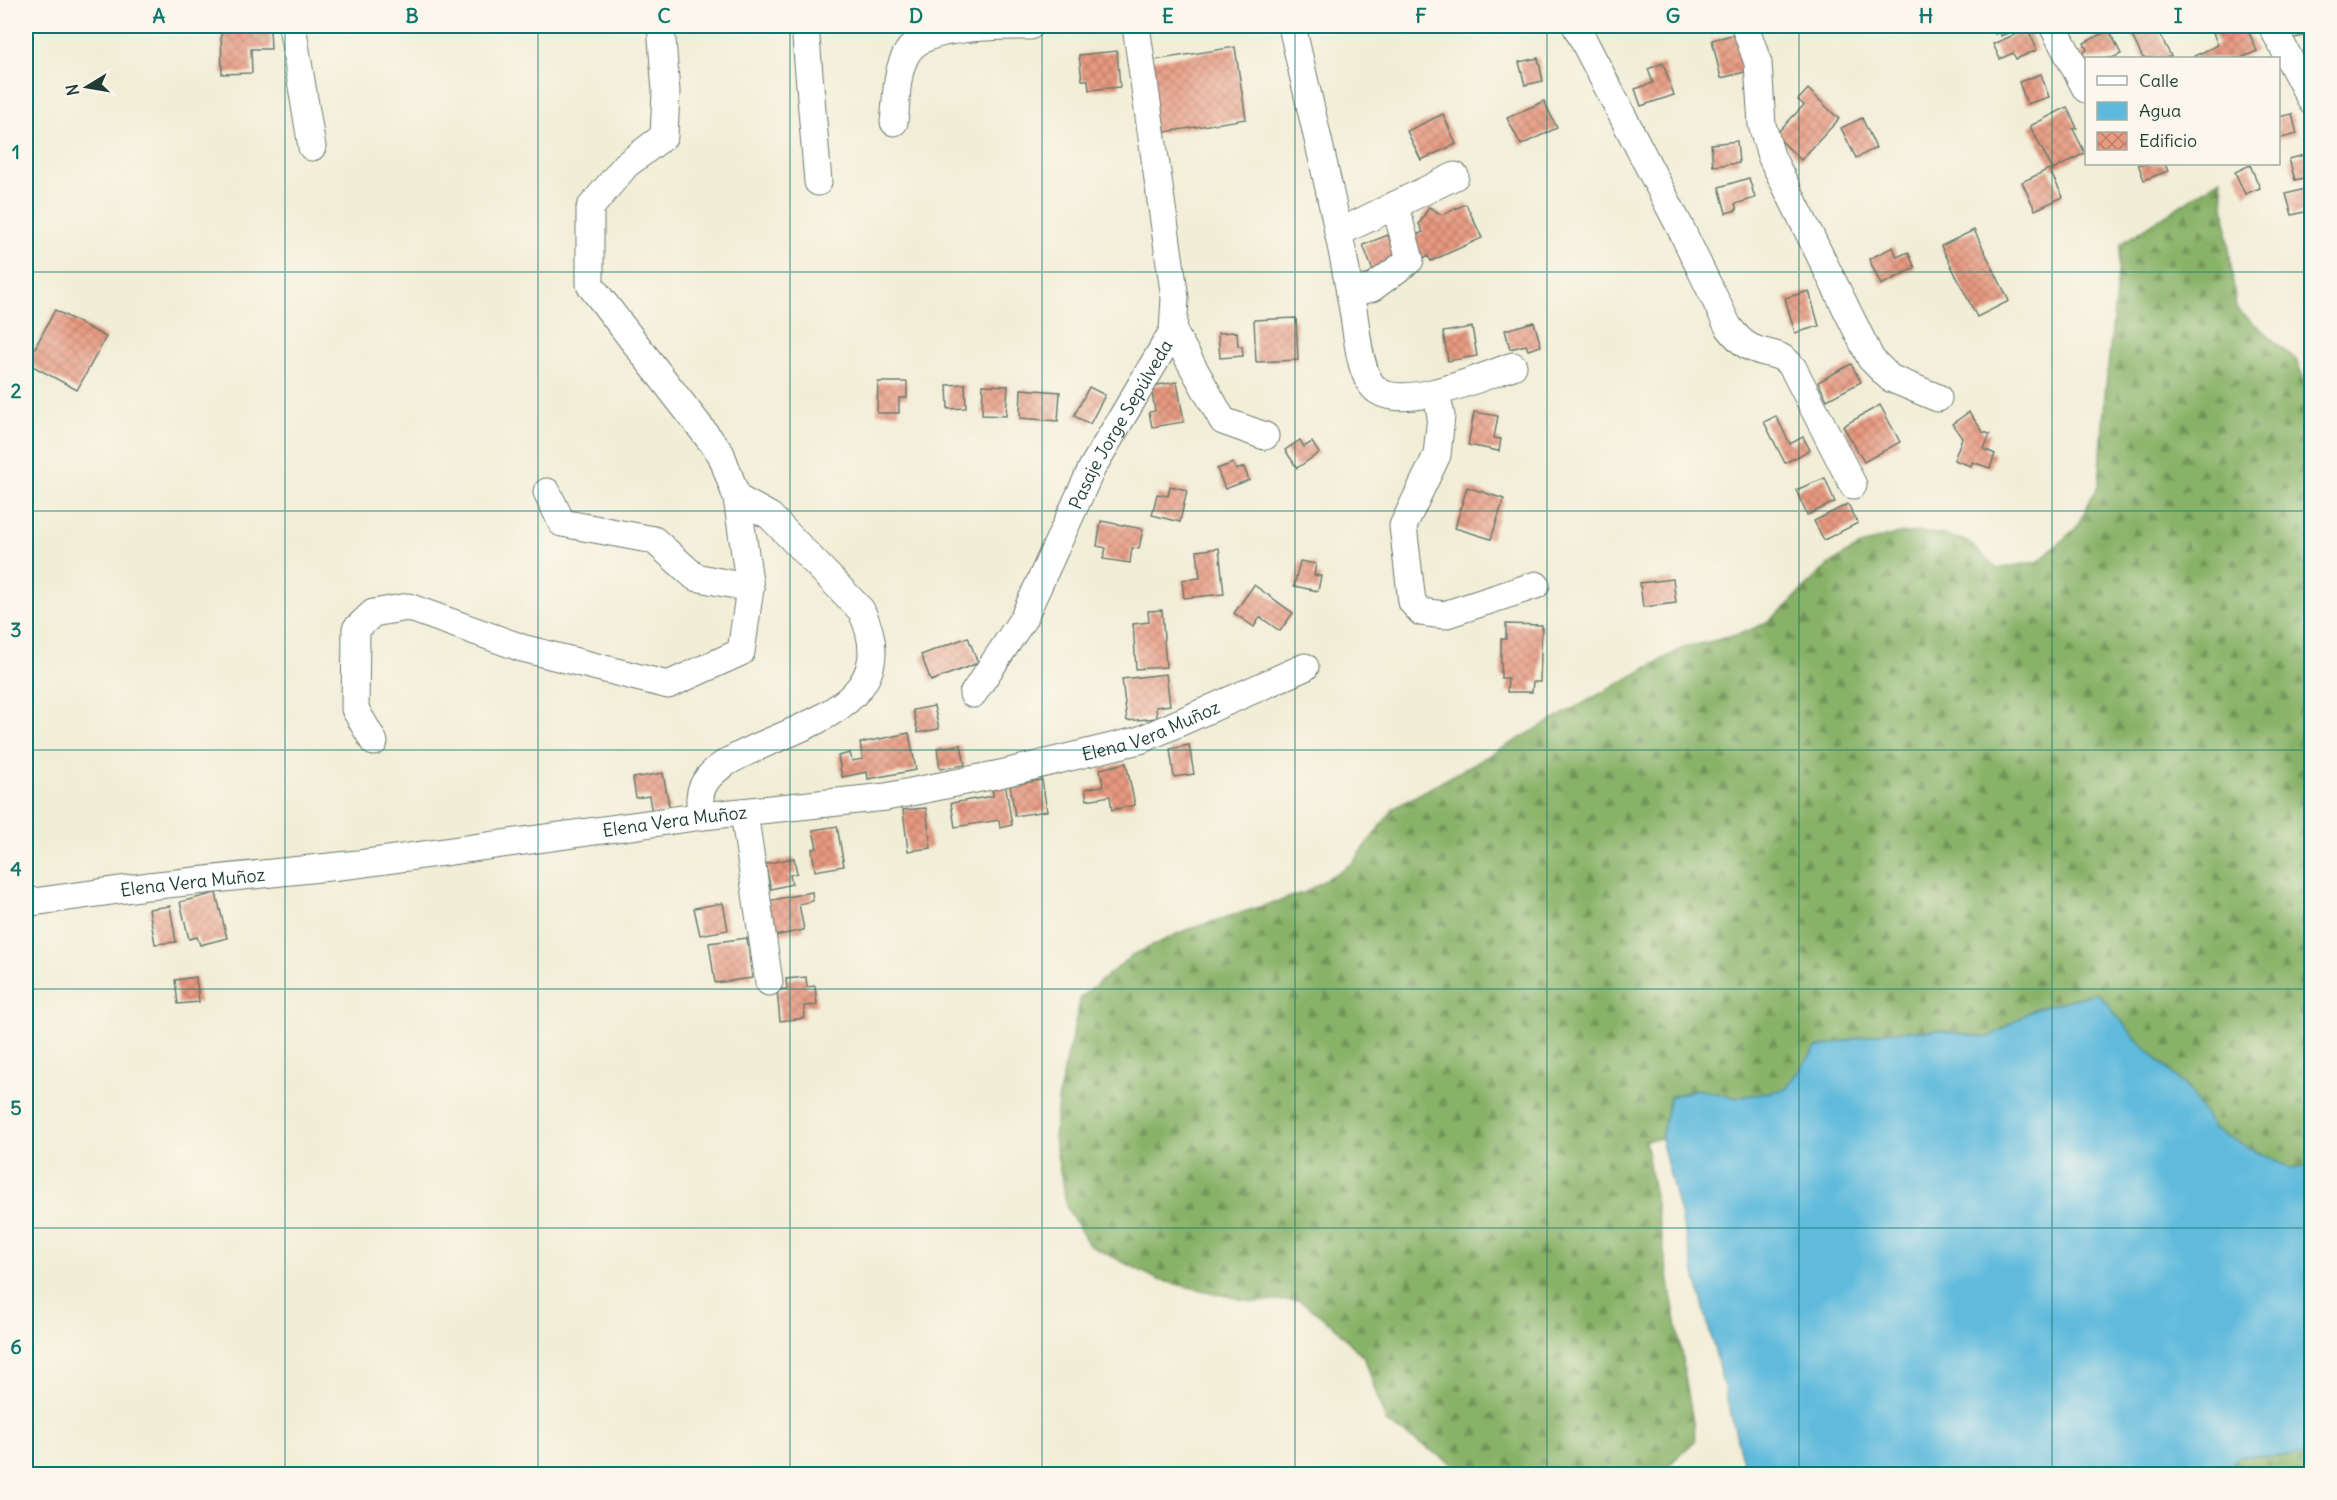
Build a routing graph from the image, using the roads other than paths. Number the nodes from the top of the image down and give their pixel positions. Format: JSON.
{"nodes":[{"id":1,"x":292,"y":26,"type":"edge"},
{"id":2,"x":661,"y":26,"type":"edge"},
{"id":3,"x":805,"y":26,"type":"edge"},
{"id":4,"x":1030,"y":26,"type":"edge"},
{"id":5,"x":1136,"y":26,"type":"edge"},
{"id":6,"x":1292,"y":26,"type":"edge"},
{"id":7,"x":1576,"y":26,"type":"edge"},
{"id":8,"x":1745,"y":26,"type":"edge"},
{"id":9,"x":2053,"y":26,"type":"edge"},
{"id":10,"x":2271,"y":26,"type":"edge"},
{"id":11,"x":2085,"y":87,"type":"edge"},
{"id":12,"x":2312,"y":102,"type":"edge"},
{"id":13,"x":894,"y":122,"type":"dead end"},
{"id":14,"x":312,"y":147,"type":"dead end"},
{"id":15,"x":1455,"y":176,"type":"dead end"},
{"id":16,"x":819,"y":182,"type":"dead end"},
{"id":17,"x":1395,"y":205,"type":"junction"},
{"id":18,"x":1338,"y":233,"type":"junction"},
{"id":19,"x":1350,"y":293,"type":"junction"},
{"id":20,"x":1173,"y":331,"type":"junction"},
{"id":21,"x":1513,"y":366,"type":"dead end"},
{"id":22,"x":1436,"y":393,"type":"junction"},
{"id":23,"x":1938,"y":398,"type":"dead end"},
{"id":24,"x":1265,"y":436,"type":"dead end"},
{"id":25,"x":1853,"y":485,"type":"dead end"},
{"id":26,"x":547,"y":492,"type":"dead end"},
{"id":27,"x":737,"y":498,"type":"junction"},
{"id":28,"x":1536,"y":585,"type":"dead end"},
{"id":29,"x":750,"y":588,"type":"junction"},
{"id":30,"x":1305,"y":667,"type":"dead end"},
{"id":31,"x":973,"y":694,"type":"dead end"},
{"id":32,"x":374,"y":742,"type":"dead end"},
{"id":33,"x":744,"y":812,"type":"junction"},
{"id":34,"x":703,"y":816,"type":"junction"},
{"id":35,"x":26,"y":903,"type":"edge"},
{"id":36,"x":769,"y":982,"type":"dead end"}],
"edges":[{"from":1,"to":14,"type":"street"},
{"from":2,"to":27,"type":"street"},
{"from":3,"to":16,"type":"street"},
{"from":4,"to":13,"type":"street"},
{"from":5,"to":20,"type":"street","name":"Pasaje Jorge Sepúlveda"},
{"from":6,"to":18,"type":"street"},
{"from":7,"to":25,"type":"street"},
{"from":8,"to":23,"type":"street"},
{"from":9,"to":11,"type":"street"},
{"from":10,"to":12,"type":"street"},
{"from":15,"to":17,"type":"street"},
{"from":17,"to":18,"type":"street"},
{"from":17,"to":19,"type":"street"},
{"from":18,"to":19,"type":"street"},
{"from":19,"to":22,"type":"street"},
{"from":20,"to":24,"type":"street"},
{"from":20,"to":31,"type":"street","name":"Pasaje Jorge Sepúlveda"},
{"from":21,"to":22,"type":"street"},
{"from":22,"to":28,"type":"street"},
{"from":26,"to":29,"type":"street"},
{"from":27,"to":29,"type":"street"},
{"from":27,"to":34,"type":"street"},
{"from":29,"to":32,"type":"street"},
{"from":30,"to":33,"type":"street","name":"Elena Vera Muñoz"},
{"from":33,"to":34,"type":"street","name":"Elena Vera Muñoz"},
{"from":33,"to":36,"type":"street"},
{"from":34,"to":35,"type":"street","name":"Elena Vera Muñoz"}]}
